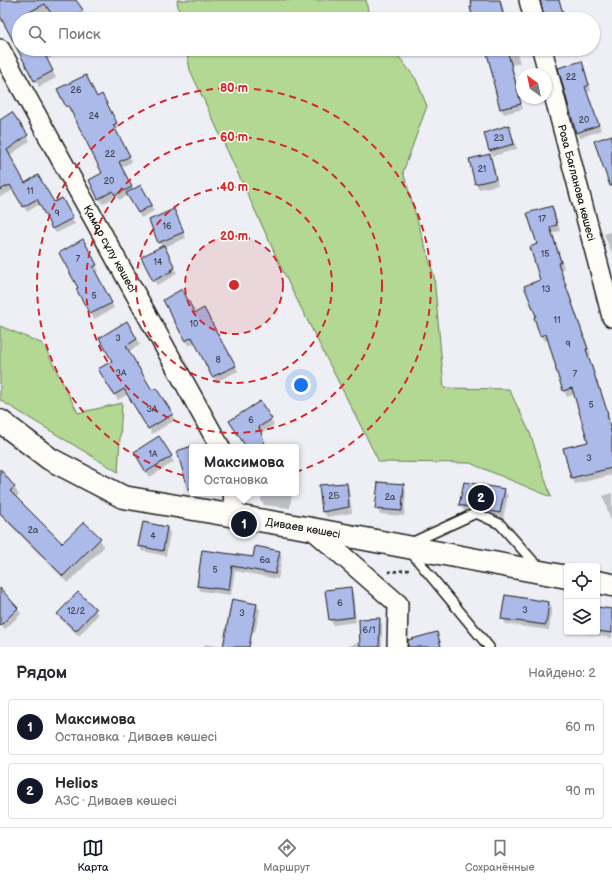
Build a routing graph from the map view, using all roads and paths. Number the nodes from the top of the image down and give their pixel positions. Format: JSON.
{"nodes":[{"id":1,"x":529,"y":0,"type":"edge"},
{"id":2,"x":532,"y":12,"type":"edge"},
{"id":3,"x":0,"y":49,"type":"edge"},
{"id":4,"x":544,"y":56,"type":"edge"},
{"id":5,"x":612,"y":317,"type":"edge"},
{"id":6,"x":5,"y":424,"type":"edge"},
{"id":7,"x":218,"y":444,"type":"edge"},
{"id":8,"x":233,"y":496,"type":"edge"},
{"id":9,"x":235,"y":516,"type":"junction"},
{"id":10,"x":312,"y":529,"type":"junction"},
{"id":11,"x":405,"y":546,"type":"junction"},
{"id":12,"x":424,"y":569,"type":"junction"},
{"id":13,"x":542,"y":572,"type":"junction"},
{"id":14,"x":364,"y":574,"type":"junction"},
{"id":15,"x":564,"y":576,"type":"edge"},
{"id":16,"x":600,"y":583,"type":"edge"},
{"id":17,"x":612,"y":585,"type":"edge"},
{"id":18,"x":396,"y":647,"type":"edge"},
{"id":19,"x":489,"y":647,"type":"edge"}],
"edges":[{"from":1,"to":2,"type":"street"},
{"from":3,"to":7,"type":"street","name":"Қамар сұлу көшесі"},
{"from":4,"to":5,"type":"street","name":"Роза Бағланова көшесі"},
{"from":6,"to":9,"type":"street","name":"Диваев көшесі"},
{"from":8,"to":9,"type":"street"},
{"from":9,"to":10,"type":"street","name":"Диваев көшесі"},
{"from":10,"to":11,"type":"street","name":"Диваев көшесі"},
{"from":10,"to":14,"type":"street"},
{"from":11,"to":12,"type":"lane"},
{"from":11,"to":13,"type":"street","name":"Диваев көшесі"},
{"from":11,"to":13,"type":"lane"},
{"from":12,"to":14,"type":"path"},
{"from":12,"to":19,"type":"lane"},
{"from":13,"to":15,"type":"street","name":"Диваев көшесі"},
{"from":14,"to":18,"type":"street"},
{"from":16,"to":17,"type":"street"}]}
